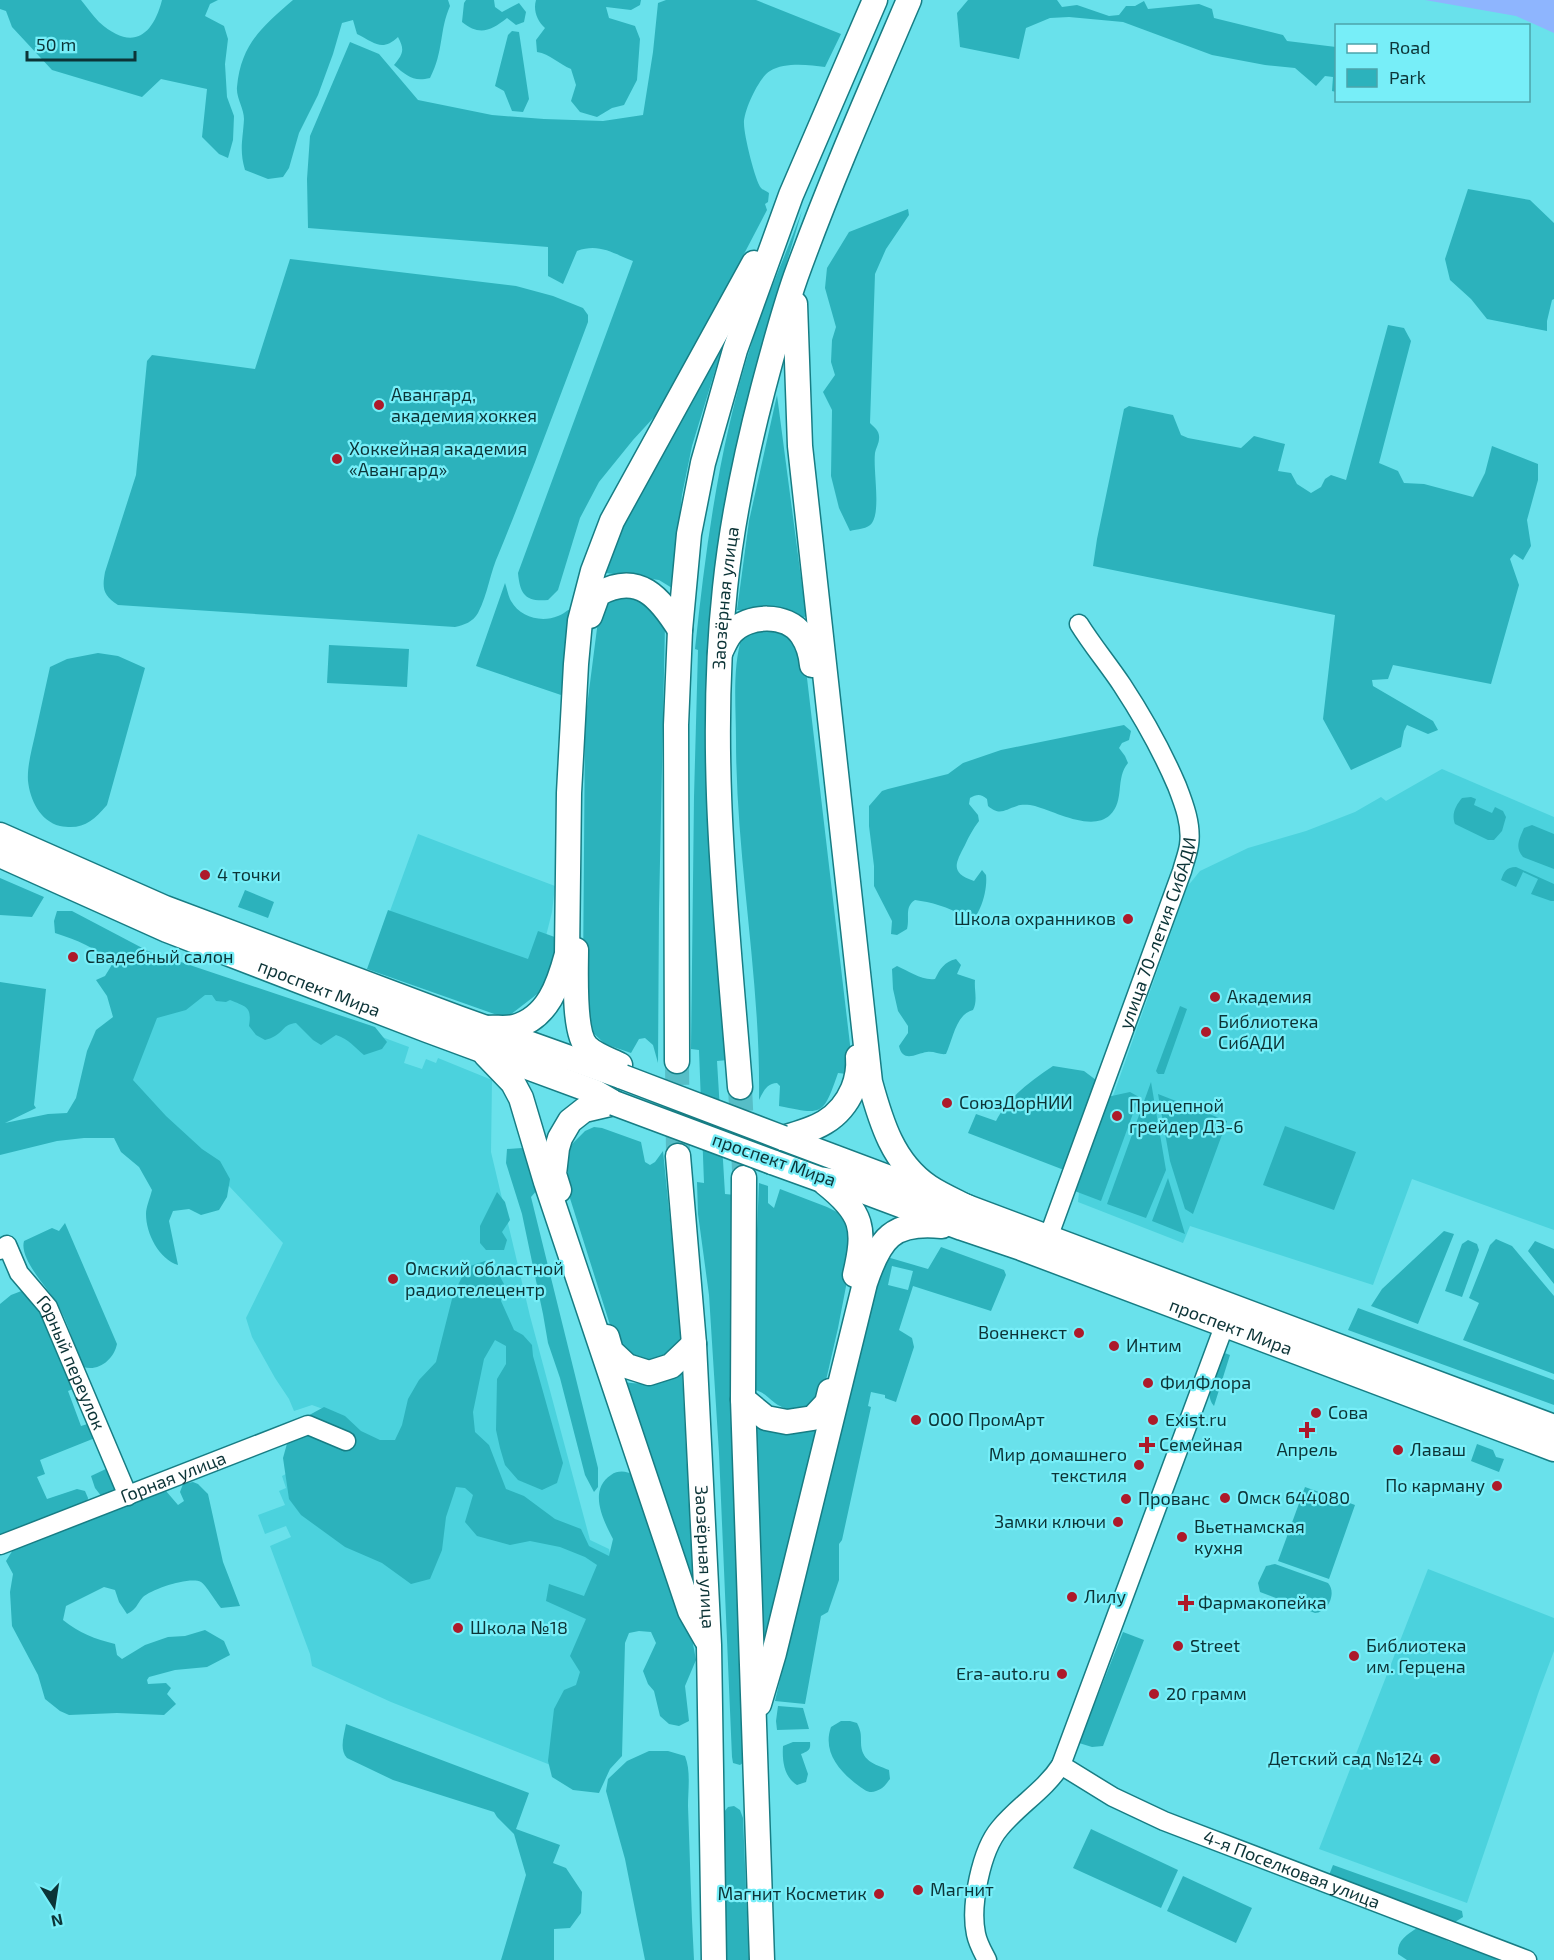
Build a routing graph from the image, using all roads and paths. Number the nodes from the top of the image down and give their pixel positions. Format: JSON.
{"nodes":[{"id":1,"x":876,"y":0,"type":"edge"},
{"id":2,"x":909,"y":0,"type":"edge"},
{"id":3,"x":791,"y":195,"type":"junction"},
{"id":4,"x":795,"y":277,"type":"junction"},
{"id":5,"x":1079,"y":624,"type":"dead end"},
{"id":6,"x":680,"y":630,"type":"junction"},
{"id":7,"x":720,"y":653,"type":"junction"},
{"id":8,"x":0,"y":835,"type":"edge"},
{"id":9,"x":0,"y":855,"type":"edge"},
{"id":10,"x":483,"y":1038,"type":"junction"},
{"id":11,"x":677,"y":1061,"type":"tunnel mouth"},
{"id":12,"x":623,"y":1077,"type":"junction"},
{"id":13,"x":740,"y":1088,"type":"tunnel mouth"},
{"id":14,"x":614,"y":1103,"type":"junction"},
{"id":15,"x":783,"y":1138,"type":"junction"},
{"id":16,"x":678,"y":1156,"type":"tunnel mouth"},
{"id":17,"x":744,"y":1178,"type":"tunnel mouth"},
{"id":18,"x":819,"y":1179,"type":"junction"},
{"id":19,"x":964,"y":1218,"type":"junction"},
{"id":20,"x":1045,"y":1246,"type":"junction"},
{"id":21,"x":0,"y":1250,"type":"edge"},
{"id":22,"x":1228,"y":1315,"type":"junction"},
{"id":23,"x":694,"y":1344,"type":"junction"},
{"id":24,"x":743,"y":1399,"type":"junction"},
{"id":25,"x":1554,"y":1427,"type":"edge"},
{"id":26,"x":345,"y":1441,"type":"dead end"},
{"id":27,"x":1554,"y":1449,"type":"edge"},
{"id":28,"x":128,"y":1496,"type":"junction"},
{"id":29,"x":0,"y":1545,"type":"edge"},
{"id":30,"x":709,"y":1645,"type":"junction"},
{"id":31,"x":753,"y":1724,"type":"junction"},
{"id":32,"x":1061,"y":1765,"type":"junction"},
{"id":33,"x":714,"y":1960,"type":"edge"},
{"id":34,"x":762,"y":1960,"type":"edge"},
{"id":35,"x":987,"y":1960,"type":"edge"},
{"id":36,"x":1527,"y":1960,"type":"edge"}],
"edges":[{"from":1,"to":3,"type":"main road"},
{"from":2,"to":4,"type":"main road","name":"Заозёрная улица"},
{"from":3,"to":6,"type":"main road"},
{"from":3,"to":10,"type":"main road"},
{"from":4,"to":7,"type":"main road","name":"Заозёрная улица"},
{"from":4,"to":19,"type":"main road"},
{"from":5,"to":20,"type":"street","name":"улица 70-летия СибАДИ"},
{"from":6,"to":11,"type":"main road"},
{"from":6,"to":12,"type":"main road"},
{"from":7,"to":13,"type":"main road","name":"Заозёрная улица"},
{"from":7,"to":15,"type":"main road"},
{"from":8,"to":10,"type":"main road","name":"проспект Мира"},
{"from":9,"to":10,"type":"main road","name":"проспект Мира"},
{"from":10,"to":12,"type":"main road","name":"проспект Мира"},
{"from":10,"to":14,"type":"main road","name":"проспект Мира"},
{"from":10,"to":30,"type":"main road"},
{"from":12,"to":15,"type":"main road","name":"проспект Мира","bridge":true},
{"from":14,"to":18,"type":"main road","name":"проспект Мира","bridge":true},
{"from":14,"to":23,"type":"main road"},
{"from":15,"to":19,"type":"main road","name":"проспект Мира"},
{"from":16,"to":23,"type":"main road","name":"Заозёрная улица"},
{"from":17,"to":24,"type":"main road"},
{"from":18,"to":19,"type":"main road","name":"проспект Мира"},
{"from":18,"to":24,"type":"main road"},
{"from":19,"to":20,"type":"main road","name":"проспект Мира"},
{"from":19,"to":31,"type":"main road"},
{"from":20,"to":22,"type":"main road","name":"проспект Мира"},
{"from":21,"to":28,"type":"street","name":"Горный переулок"},
{"from":22,"to":25,"type":"main road","name":"проспект Мира"},
{"from":22,"to":27,"type":"main road","name":"проспект Мира"},
{"from":22,"to":32,"type":"street"},
{"from":23,"to":30,"type":"main road","name":"Заозёрная улица"},
{"from":24,"to":31,"type":"main road"},
{"from":26,"to":28,"type":"street","name":"Горная улица"},
{"from":28,"to":29,"type":"street","name":"Горная улица"},
{"from":30,"to":33,"type":"main road","name":"Заозёрная улица"},
{"from":31,"to":34,"type":"main road"},
{"from":32,"to":35,"type":"street"},
{"from":32,"to":36,"type":"street","name":"4-я Поселковая улица"}]}
